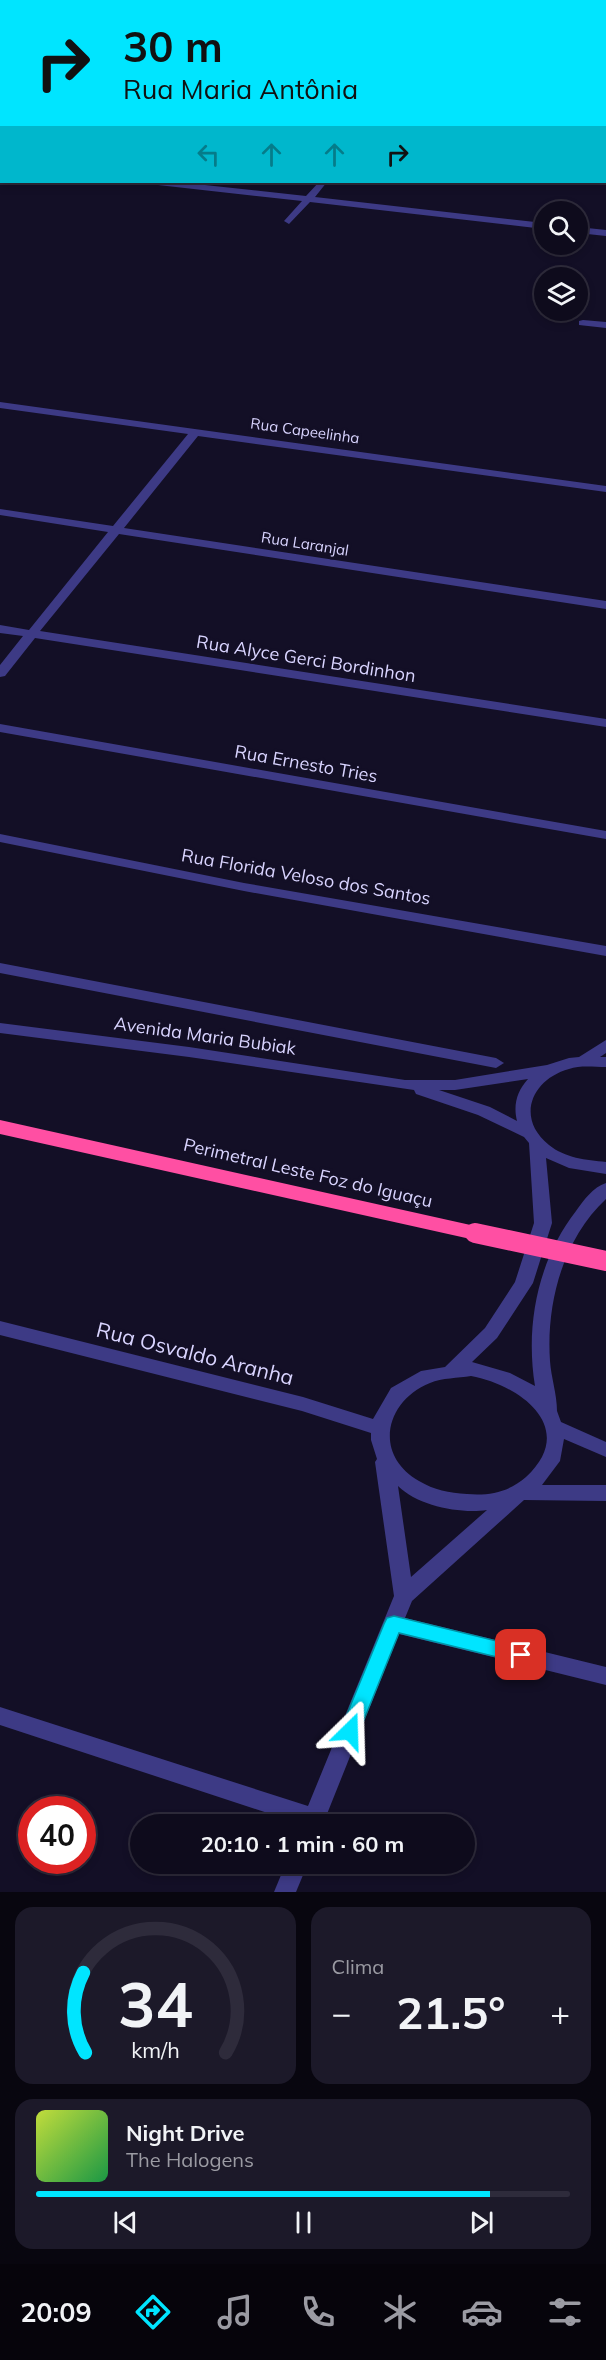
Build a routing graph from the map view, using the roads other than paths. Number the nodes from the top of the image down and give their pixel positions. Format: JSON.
{"nodes":[{"id":1,"x":167,"y":183,"type":"edge"},
{"id":2,"x":322,"y":183,"type":"edge"},
{"id":3,"x":308,"y":199,"type":"junction"},
{"id":4,"x":289,"y":221,"type":"dead end"},
{"id":5,"x":534,"y":225,"type":"edge"},
{"id":6,"x":588,"y":231,"type":"edge"},
{"id":7,"x":606,"y":233,"type":"edge"},
{"id":8,"x":583,"y":323,"type":"dead end"},
{"id":9,"x":606,"y":325,"type":"edge"},
{"id":10,"x":0,"y":405,"type":"edge"},
{"id":11,"x":196,"y":431,"type":"junction"},
{"id":12,"x":606,"y":489,"type":"edge"},
{"id":13,"x":0,"y":512,"type":"edge"},
{"id":14,"x":117,"y":530,"type":"junction"},
{"id":15,"x":606,"y":605,"type":"edge"},
{"id":16,"x":0,"y":629,"type":"edge"},
{"id":17,"x":31,"y":634,"type":"junction"},
{"id":18,"x":0,"y":674,"type":"edge"},
{"id":19,"x":606,"y":723,"type":"edge"},
{"id":20,"x":0,"y":728,"type":"edge"},
{"id":21,"x":606,"y":835,"type":"edge"},
{"id":22,"x":0,"y":838,"type":"edge"},
{"id":23,"x":606,"y":951,"type":"edge"},
{"id":24,"x":0,"y":968,"type":"edge"},
{"id":25,"x":0,"y":1028,"type":"edge"},
{"id":26,"x":606,"y":1045,"type":"edge"},
{"id":27,"x":583,"y":1062,"type":"junction"},
{"id":28,"x":606,"y":1062,"type":"edge"},
{"id":29,"x":496,"y":1063,"type":"dead end"},
{"id":30,"x":551,"y":1070,"type":"junction"},
{"id":31,"x":405,"y":1085,"type":"junction"},
{"id":32,"x":0,"y":1127,"type":"edge"},
{"id":33,"x":532,"y":1138,"type":"junction"},
{"id":34,"x":606,"y":1168,"type":"edge"},
{"id":35,"x":606,"y":1190,"type":"edge"},
{"id":36,"x":606,"y":1261,"type":"edge"},
{"id":37,"x":0,"y":1328,"type":"edge"},
{"id":38,"x":452,"y":1370,"type":"junction"},
{"id":39,"x":551,"y":1419,"type":"junction"},
{"id":40,"x":379,"y":1428,"type":"junction"},
{"id":41,"x":606,"y":1450,"type":"edge"},
{"id":42,"x":384,"y":1458,"type":"junction"},
{"id":43,"x":520,"y":1492,"type":"junction"},
{"id":44,"x":606,"y":1493,"type":"edge"},
{"id":45,"x":404,"y":1596,"type":"junction"},
{"id":46,"x":394,"y":1624,"type":"junction"},
{"id":47,"x":606,"y":1676,"type":"edge"},
{"id":48,"x":0,"y":1716,"type":"edge"},
{"id":49,"x":292,"y":1814,"type":"edge"},
{"id":50,"x":316,"y":1814,"type":"edge"},
{"id":51,"x":292,"y":1874,"type":"edge"},
{"id":52,"x":285,"y":1892,"type":"edge"}],
"edges":[{"from":1,"to":3,"type":"street"},
{"from":2,"to":3,"type":"street"},
{"from":3,"to":4,"type":"street"},
{"from":3,"to":5,"type":"street"},
{"from":6,"to":7,"type":"street"},
{"from":8,"to":9,"type":"street"},
{"from":10,"to":11,"type":"street","name":"Rua Capeelinha"},
{"from":11,"to":12,"type":"street","name":"Rua Capeelinha"},
{"from":11,"to":14,"type":"street"},
{"from":13,"to":14,"type":"street","name":"Rua Laranjal"},
{"from":14,"to":15,"type":"street","name":"Rua Laranjal"},
{"from":14,"to":17,"type":"street"},
{"from":16,"to":17,"type":"street","name":"Rua Alyce Gerci Bordinhon"},
{"from":17,"to":18,"type":"street"},
{"from":17,"to":19,"type":"street","name":"Rua Alyce Gerci Bordinhon"},
{"from":20,"to":21,"type":"street","name":"Rua Ernesto Tries"},
{"from":22,"to":23,"type":"street","name":"Rua Florida Veloso dos Santos"},
{"from":24,"to":29,"type":"street"},
{"from":25,"to":31,"type":"street","name":"Avenida Maria Bubiak"},
{"from":26,"to":27,"type":"street"},
{"from":27,"to":28,"type":"street"},
{"from":27,"to":30,"type":"street","name":"Avenida Maria Bubiak"},
{"from":30,"to":31,"type":"street","name":"Avenida Maria Bubiak"},
{"from":30,"to":33,"type":"street"},
{"from":31,"to":33,"type":"street","name":"Avenida Maria Bubiak"},
{"from":32,"to":36,"type":"highway","name":"Perimetral Leste Foz do Iguaçu","bridge":true},
{"from":33,"to":34,"type":"street","name":"Avenida Maria Bubiak"},
{"from":33,"to":38,"type":"street"},
{"from":35,"to":39,"type":"street"},
{"from":37,"to":40,"type":"street","name":"Rua Osvaldo Aranha"},
{"from":38,"to":39,"type":"street"},
{"from":38,"to":40,"type":"street"},
{"from":39,"to":41,"type":"street"},
{"from":39,"to":43,"type":"street"},
{"from":40,"to":42,"type":"street"},
{"from":42,"to":43,"type":"street"},
{"from":42,"to":45,"type":"street"},
{"from":43,"to":44,"type":"street"},
{"from":43,"to":45,"type":"street"},
{"from":45,"to":46,"type":"street"},
{"from":46,"to":47,"type":"street"},
{"from":46,"to":50,"type":"street"},
{"from":48,"to":49,"type":"street"},
{"from":51,"to":52,"type":"street"}]}
